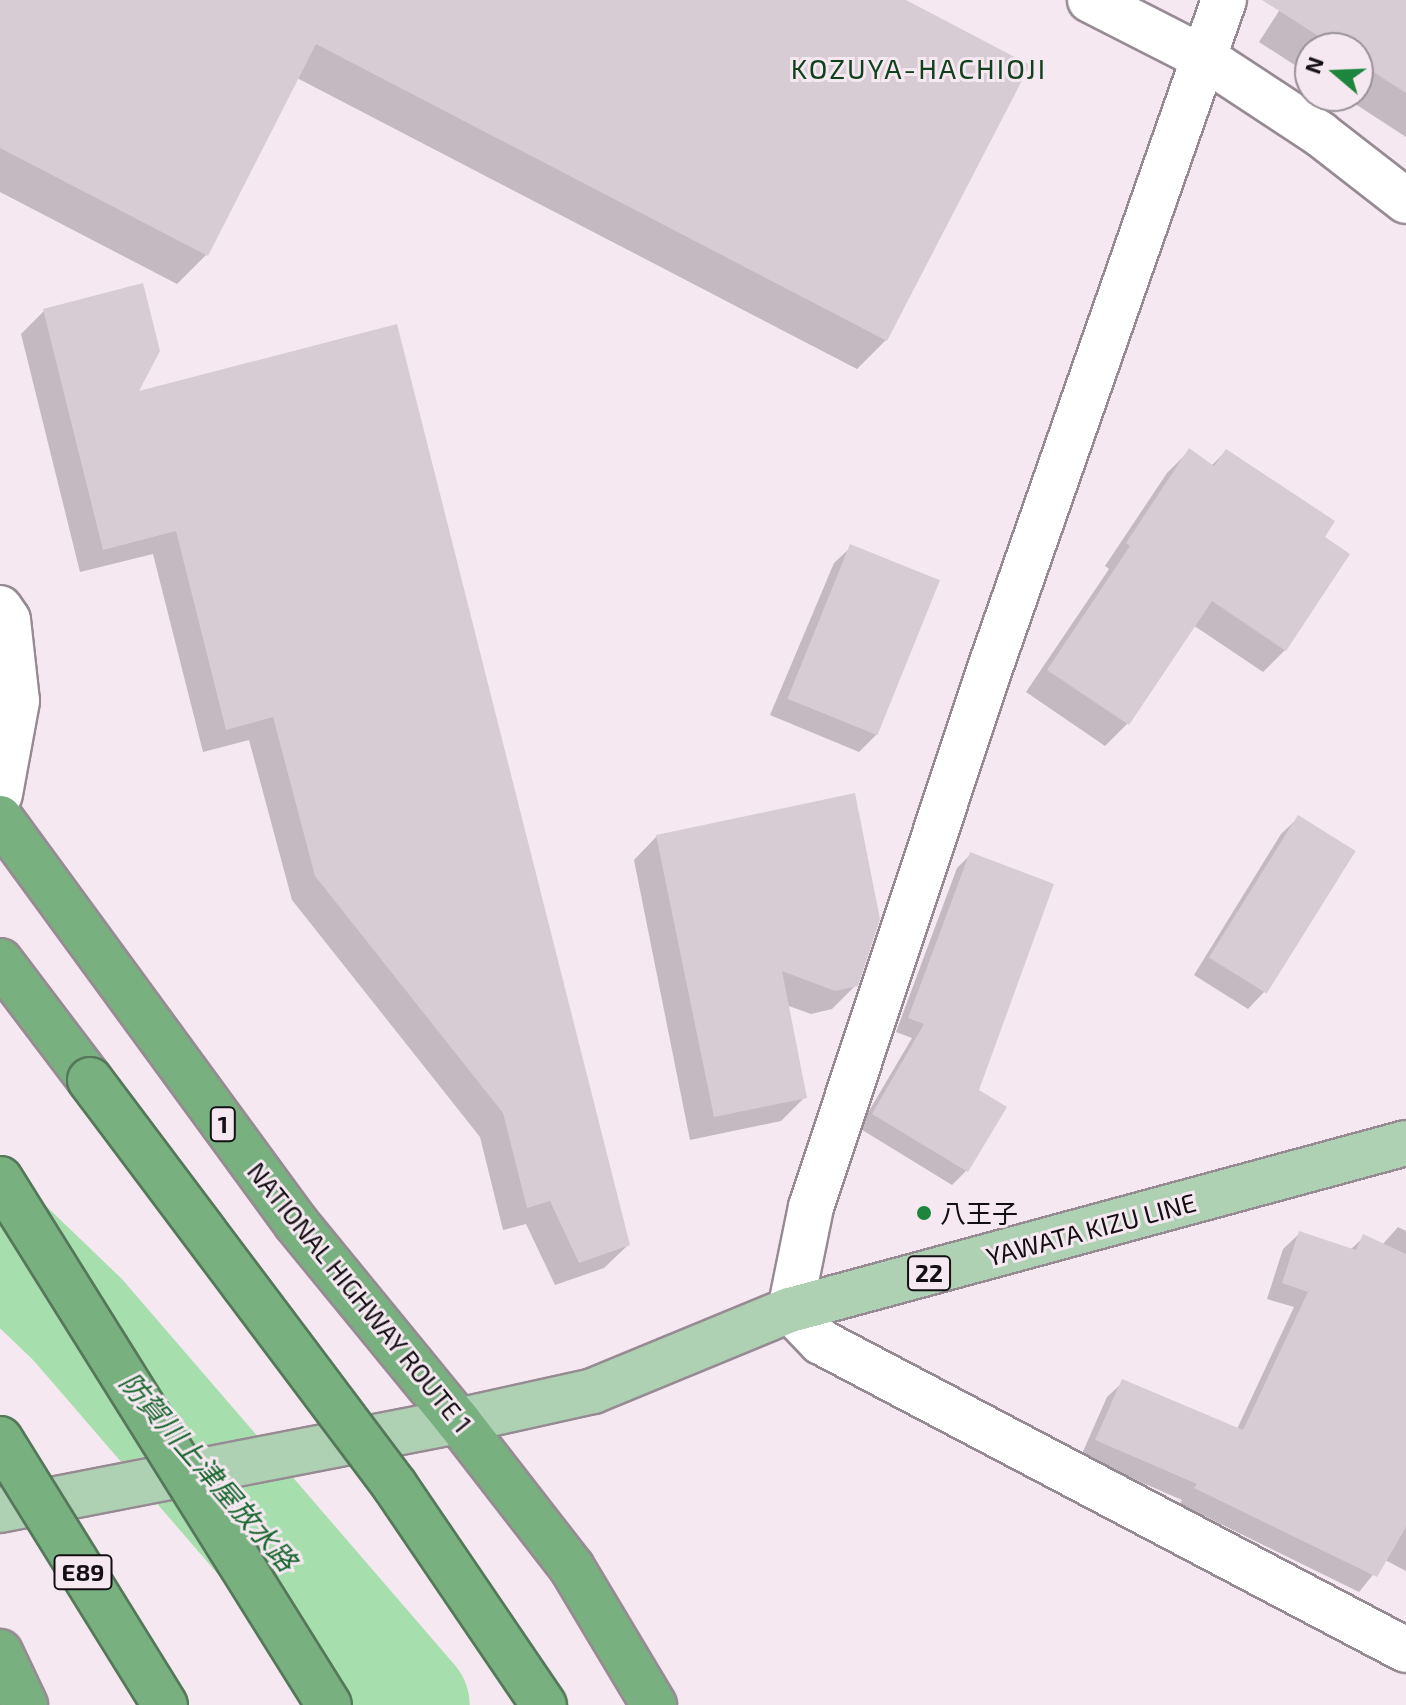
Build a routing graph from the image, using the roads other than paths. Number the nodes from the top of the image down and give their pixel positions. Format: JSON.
{"nodes":[{"id":1,"x":1090,"y":0,"type":"edge"},
{"id":2,"x":1224,"y":0,"type":"edge"},
{"id":3,"x":1206,"y":59,"type":"junction"},
{"id":4,"x":1406,"y":201,"type":"edge"},
{"id":5,"x":0,"y":608,"type":"edge"},
{"id":6,"x":0,"y":794,"type":"edge"},
{"id":7,"x":0,"y":818,"type":"edge"},
{"id":8,"x":0,"y":961,"type":"edge"},
{"id":9,"x":1406,"y":1143,"type":"edge"},
{"id":10,"x":0,"y":1179,"type":"edge"},
{"id":11,"x":790,"y":1310,"type":"junction"},
{"id":12,"x":458,"y":1421,"type":"junction"},
{"id":13,"x":0,"y":1439,"type":"edge"},
{"id":14,"x":0,"y":1510,"type":"edge"},
{"id":15,"x":1406,"y":1650,"type":"edge"},
{"id":16,"x":0,"y":1652,"type":"edge"},
{"id":17,"x":25,"y":1705,"type":"edge"},
{"id":18,"x":165,"y":1705,"type":"edge"},
{"id":19,"x":329,"y":1705,"type":"edge"},
{"id":20,"x":544,"y":1705,"type":"edge"},
{"id":21,"x":654,"y":1705,"type":"edge"}],
"edges":[{"from":1,"to":3,"type":"street"},
{"from":2,"to":3,"type":"street"},
{"from":3,"to":4,"type":"street"},
{"from":3,"to":11,"type":"street"},
{"from":5,"to":6,"type":"street"},
{"from":7,"to":12,"type":"highway","name":"NATIONAL HIGHWAY ROUTE 1","number":"1"},
{"from":8,"to":20,"type":"highway","bridge":true},
{"from":9,"to":11,"type":"main road","name":"YAWATA KIZU LINE","number":"22"},
{"from":10,"to":19,"type":"highway","bridge":true},
{"from":11,"to":12,"type":"main road","name":"YAWATA KIZU LINE","number":"22"},
{"from":11,"to":15,"type":"street"},
{"from":12,"to":14,"type":"main road","number":"22","bridge":true},
{"from":12,"to":21,"type":"highway","name":"NATIONAL HIGHWAY ROUTE 1","number":"1"},
{"from":13,"to":18,"type":"highway","number":"E89","bridge":true},
{"from":16,"to":17,"type":"highway"}]}
